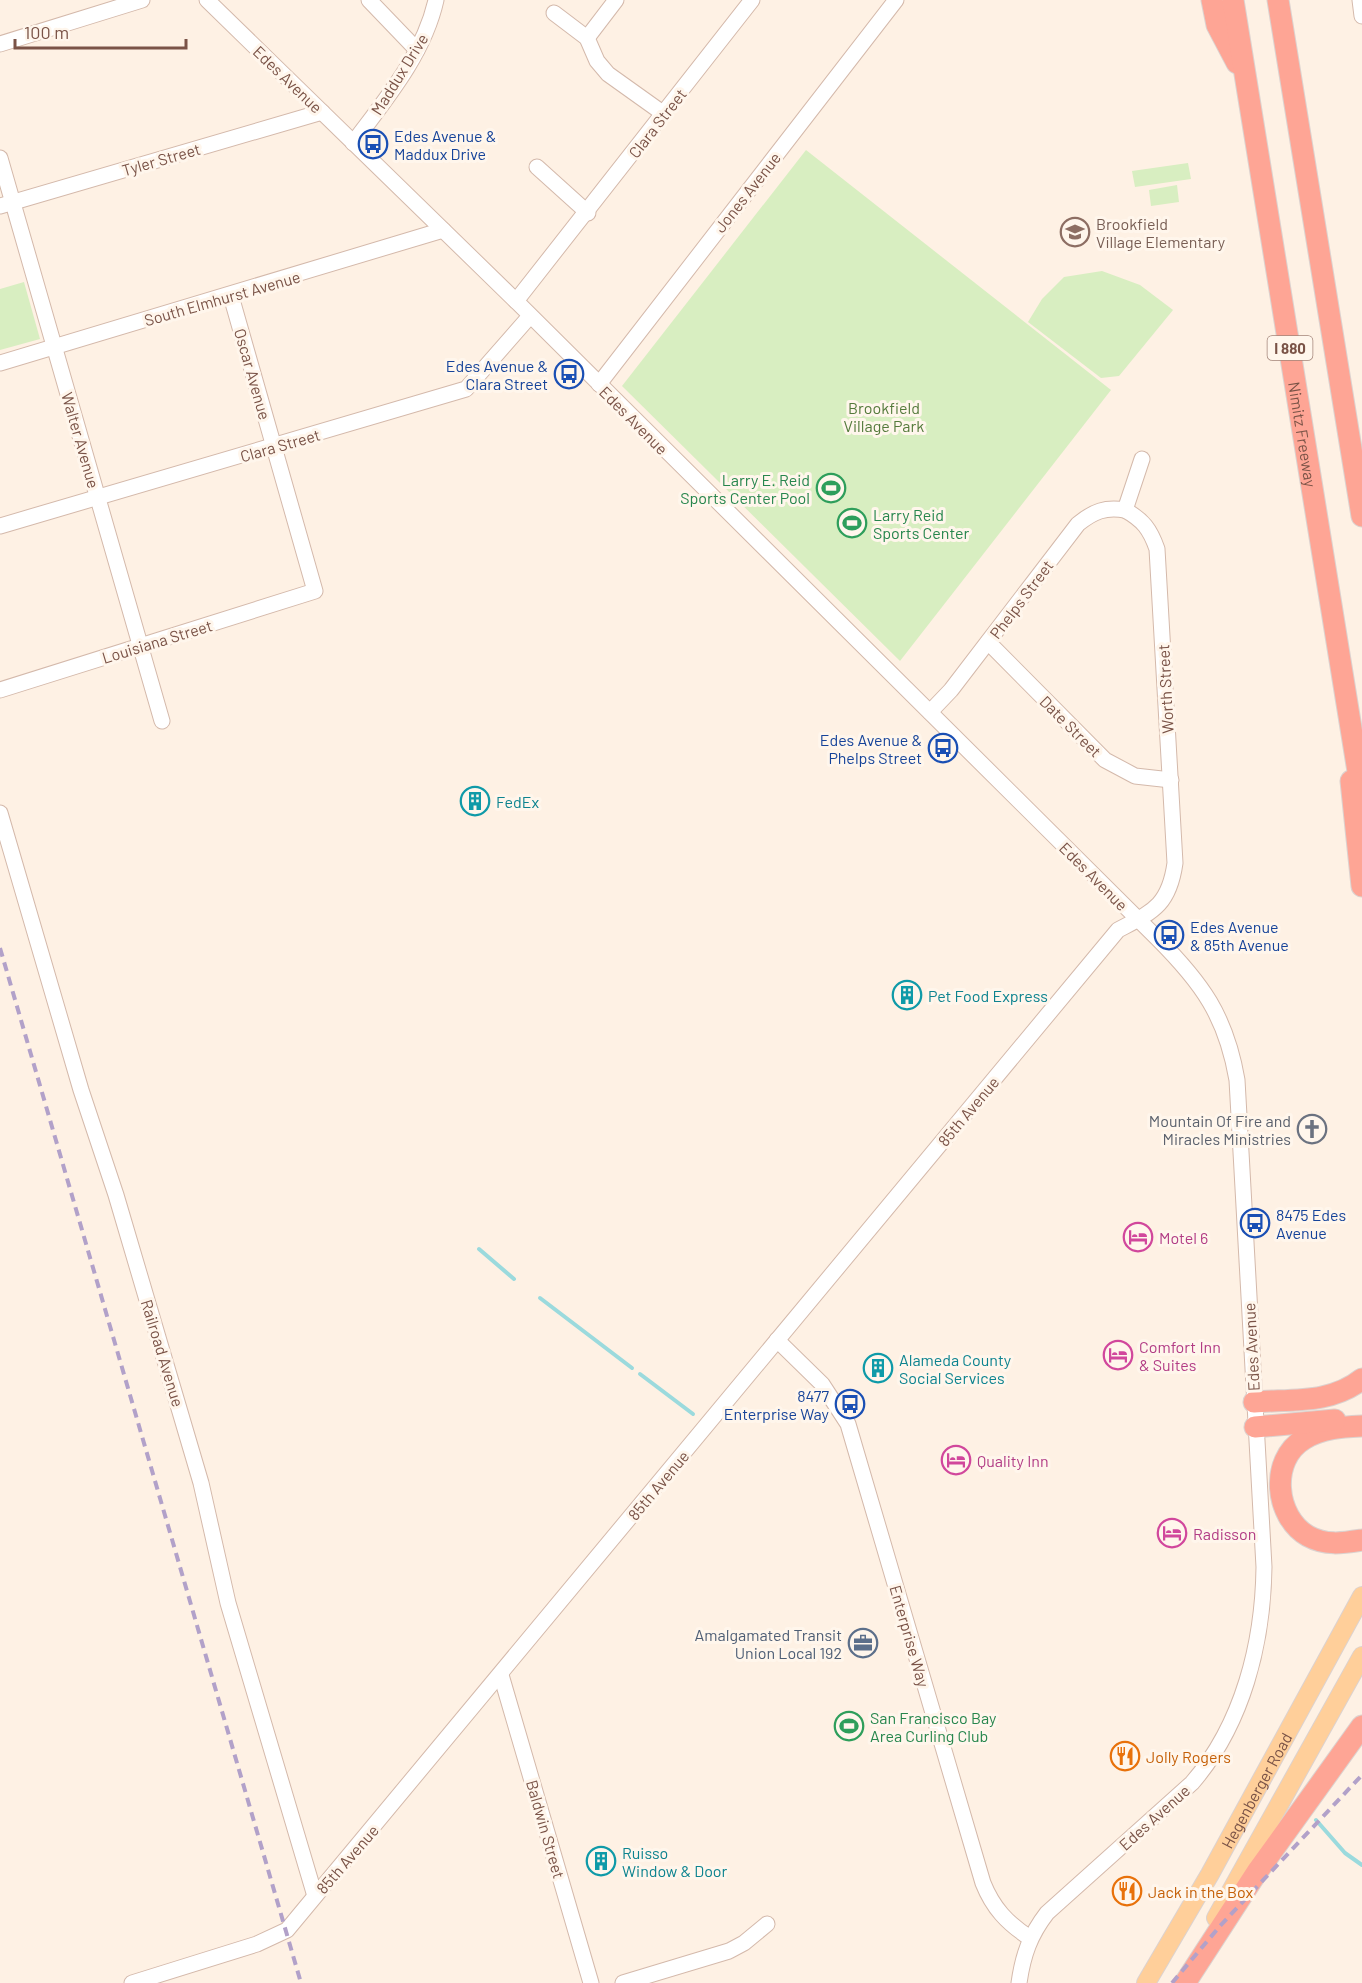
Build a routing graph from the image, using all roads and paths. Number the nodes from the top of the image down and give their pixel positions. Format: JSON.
{"nodes":[{"id":1,"x":142,"y":0,"type":"edge"},
{"id":2,"x":207,"y":0,"type":"edge"},
{"id":3,"x":369,"y":0,"type":"edge"},
{"id":4,"x":436,"y":0,"type":"edge"},
{"id":5,"x":616,"y":0,"type":"edge"},
{"id":6,"x":752,"y":0,"type":"edge"},
{"id":7,"x":896,"y":0,"type":"edge"},
{"id":8,"x":1212,"y":0,"type":"edge"},
{"id":9,"x":1233,"y":0,"type":"edge"},
{"id":10,"x":1360,"y":0,"type":"edge"},
{"id":11,"x":1280,"y":3,"type":"edge"},
{"id":12,"x":554,"y":13,"type":"dead end"},
{"id":13,"x":1362,"y":16,"type":"edge"},
{"id":14,"x":586,"y":38,"type":"junction"},
{"id":15,"x":0,"y":44,"type":"edge"},
{"id":16,"x":417,"y":50,"type":"junction"},
{"id":17,"x":1245,"y":76,"type":"junction"},
{"id":18,"x":322,"y":112,"type":"junction"},
{"id":19,"x":664,"y":114,"type":"junction"},
{"id":20,"x":353,"y":142,"type":"junction"},
{"id":21,"x":0,"y":158,"type":"edge"},
{"id":22,"x":537,"y":166,"type":"dead end"},
{"id":23,"x":6,"y":204,"type":"edge"},
{"id":24,"x":588,"y":213,"type":"junction"},
{"id":25,"x":443,"y":230,"type":"junction"},
{"id":26,"x":231,"y":296,"type":"junction"},
{"id":27,"x":516,"y":301,"type":"junction"},
{"id":28,"x":530,"y":316,"type":"junction"},
{"id":29,"x":54,"y":346,"type":"junction"},
{"id":30,"x":0,"y":363,"type":"edge"},
{"id":31,"x":599,"y":384,"type":"junction"},
{"id":32,"x":275,"y":447,"type":"junction"},
{"id":33,"x":1142,"y":459,"type":"dead end"},
{"id":34,"x":97,"y":496,"type":"junction"},
{"id":35,"x":1125,"y":510,"type":"junction"},
{"id":36,"x":1362,"y":516,"type":"edge"},
{"id":37,"x":0,"y":525,"type":"edge"},
{"id":38,"x":315,"y":591,"type":"joint"},
{"id":39,"x":1335,"y":619,"type":"junction"},
{"id":40,"x":988,"y":642,"type":"junction"},
{"id":41,"x":141,"y":646,"type":"junction"},
{"id":42,"x":0,"y":690,"type":"edge"},
{"id":43,"x":930,"y":712,"type":"junction"},
{"id":44,"x":162,"y":721,"type":"dead end"},
{"id":45,"x":1170,"y":780,"type":"junction"},
{"id":46,"x":1362,"y":796,"type":"edge"},
{"id":47,"x":0,"y":813,"type":"edge"},
{"id":48,"x":1362,"y":886,"type":"edge"},
{"id":49,"x":1138,"y":919,"type":"junction"},
{"id":50,"x":777,"y":1340,"type":"junction"},
{"id":51,"x":1362,"y":1379,"type":"edge"},
{"id":52,"x":1254,"y":1402,"type":"junction"},
{"id":53,"x":1362,"y":1424,"type":"edge"},
{"id":54,"x":1255,"y":1427,"type":"junction"},
{"id":55,"x":1362,"y":1540,"type":"edge"},
{"id":56,"x":1362,"y":1596,"type":"edge"},
{"id":57,"x":1362,"y":1656,"type":"edge"},
{"id":58,"x":501,"y":1675,"type":"junction"},
{"id":59,"x":1362,"y":1726,"type":"edge"},
{"id":60,"x":315,"y":1896,"type":"junction"},
{"id":61,"x":767,"y":1924,"type":"dead end"},
{"id":62,"x":1030,"y":1938,"type":"junction"},
{"id":63,"x":132,"y":1983,"type":"edge"},
{"id":64,"x":591,"y":1983,"type":"edge"},
{"id":65,"x":623,"y":1983,"type":"edge"},
{"id":66,"x":1019,"y":1983,"type":"edge"},
{"id":67,"x":1146,"y":1983,"type":"edge"},
{"id":68,"x":1183,"y":1983,"type":"edge"}],
"edges":[{"from":1,"to":15,"type":"street"},
{"from":2,"to":18,"type":"street","name":"Edes Avenue"},
{"from":3,"to":16,"type":"street"},
{"from":4,"to":16,"type":"street","name":"Maddux Drive"},
{"from":5,"to":14,"type":"street"},
{"from":6,"to":19,"type":"street","name":"Clara Street"},
{"from":7,"to":31,"type":"street","name":"Jones Avenue"},
{"from":8,"to":17,"type":"highway"},
{"from":9,"to":17,"type":"highway","name":"Nimitz Freeway","number":"I 880"},
{"from":10,"to":13,"type":"street"},
{"from":11,"to":36,"type":"highway","number":"I 880"},
{"from":12,"to":14,"type":"street"},
{"from":14,"to":19,"type":"street"},
{"from":16,"to":20,"type":"street","name":"Maddux Drive"},
{"from":17,"to":39,"type":"highway","name":"Nimitz Freeway","number":"I 880"},
{"from":18,"to":20,"type":"street","name":"Edes Avenue"},
{"from":18,"to":23,"type":"street","name":"Tyler Street"},
{"from":19,"to":24,"type":"street","name":"Clara Street"},
{"from":20,"to":25,"type":"street","name":"Edes Avenue"},
{"from":21,"to":23,"type":"street","name":"Walter Avenue"},
{"from":22,"to":24,"type":"street"},
{"from":23,"to":29,"type":"street","name":"Walter Avenue"},
{"from":24,"to":27,"type":"street","name":"Clara Street"},
{"from":25,"to":26,"type":"street","name":"South Elmhurst Avenue"},
{"from":25,"to":27,"type":"street","name":"Edes Avenue"},
{"from":26,"to":29,"type":"street","name":"South Elmhurst Avenue"},
{"from":26,"to":32,"type":"street","name":"Oscar Avenue"},
{"from":27,"to":28,"type":"street","name":"Edes Avenue"},
{"from":28,"to":31,"type":"street","name":"Edes Avenue"},
{"from":28,"to":32,"type":"street","name":"Clara Street"},
{"from":29,"to":30,"type":"street","name":"South Elmhurst Avenue"},
{"from":29,"to":34,"type":"street","name":"Walter Avenue"},
{"from":31,"to":43,"type":"street","name":"Edes Avenue"},
{"from":32,"to":34,"type":"street","name":"Clara Street"},
{"from":32,"to":38,"type":"street","name":"Oscar Avenue"},
{"from":33,"to":35,"type":"street"},
{"from":34,"to":37,"type":"street","name":"Clara Street"},
{"from":34,"to":41,"type":"street","name":"Walter Avenue"},
{"from":35,"to":40,"type":"street","name":"Phelps Street"},
{"from":35,"to":45,"type":"street","name":"Worth Street"},
{"from":38,"to":41,"type":"street","name":"Louisiana Street"},
{"from":39,"to":46,"type":"highway","name":"Nimitz Freeway","number":"I 880"},
{"from":39,"to":48,"type":"highway"},
{"from":40,"to":43,"type":"street","name":"Phelps Street"},
{"from":40,"to":45,"type":"street","name":"Date Street"},
{"from":41,"to":42,"type":"street","name":"Louisiana Street"},
{"from":41,"to":44,"type":"street","name":"Walter Avenue"},
{"from":43,"to":49,"type":"street","name":"Edes Avenue"},
{"from":45,"to":49,"type":"street","name":"Worth Street"},
{"from":47,"to":60,"type":"street","name":"Railroad Avenue"},
{"from":49,"to":50,"type":"street","name":"85th Avenue"},
{"from":49,"to":52,"type":"street","name":"Edes Avenue"},
{"from":50,"to":58,"type":"street","name":"85th Avenue"},
{"from":50,"to":62,"type":"street","name":"Enterprise Way"},
{"from":51,"to":52,"type":"highway"},
{"from":52,"to":54,"type":"street","name":"Edes Avenue"},
{"from":53,"to":54,"type":"highway"},
{"from":53,"to":55,"type":"highway"},
{"from":54,"to":62,"type":"street","name":"Edes Avenue"},
{"from":56,"to":67,"type":"main road","name":"Hegenberger Road"},
{"from":57,"to":68,"type":"main road","name":"Hegenberger Road"},
{"from":58,"to":60,"type":"street","name":"85th Avenue"},
{"from":58,"to":64,"type":"street","name":"Baldwin Street"},
{"from":59,"to":68,"type":"highway"},
{"from":60,"to":63,"type":"street","name":"85th Avenue"},
{"from":61,"to":65,"type":"street"},
{"from":62,"to":66,"type":"street","name":"Edes Avenue"}]}
